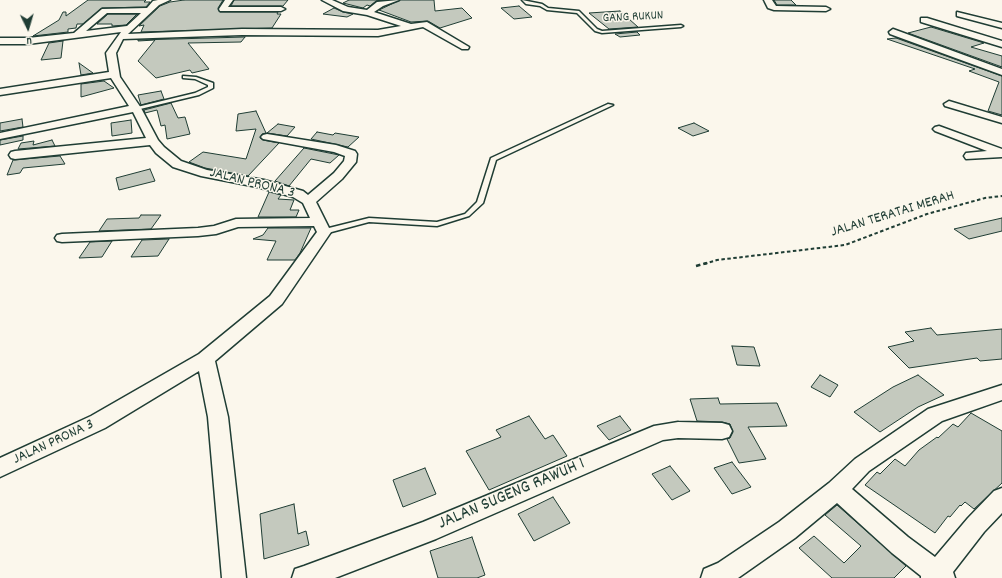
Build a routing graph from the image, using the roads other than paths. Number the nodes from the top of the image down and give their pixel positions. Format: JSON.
{"nodes":[{"id":1,"x":229,"y":0,"type":"edge"},
{"id":2,"x":265,"y":0,"type":"edge"},
{"id":3,"x":326,"y":0,"type":"edge"},
{"id":4,"x":395,"y":0,"type":"edge"},
{"id":5,"x":524,"y":0,"type":"edge"},
{"id":6,"x":768,"y":0,"type":"edge"},
{"id":7,"x":156,"y":3,"type":"edge"},
{"id":8,"x":281,"y":9,"type":"dead end"},
{"id":9,"x":826,"y":9,"type":"dead end"},
{"id":10,"x":368,"y":13,"type":"junction"},
{"id":11,"x":960,"y":14,"type":"dead end"},
{"id":12,"x":254,"y":16,"type":"junction"},
{"id":13,"x":924,"y":20,"type":"dead end"},
{"id":14,"x":409,"y":26,"type":"junction"},
{"id":15,"x":681,"y":26,"type":"dead end"},
{"id":16,"x":1002,"y":26,"type":"edge"},
{"id":17,"x":125,"y":32,"type":"junction"},
{"id":18,"x":246,"y":32,"type":"junction"},
{"id":19,"x":893,"y":32,"type":"dead end"},
{"id":20,"x":76,"y":35,"type":"junction"},
{"id":21,"x":0,"y":41,"type":"edge"},
{"id":22,"x":1002,"y":44,"type":"edge"},
{"id":23,"x":464,"y":46,"type":"dead end"},
{"id":24,"x":1002,"y":72,"type":"edge"},
{"id":25,"x":115,"y":74,"type":"junction"},
{"id":26,"x":185,"y":77,"type":"dead end"},
{"id":27,"x":0,"y":92,"type":"edge"},
{"id":28,"x":949,"y":104,"type":"dead end"},
{"id":29,"x":610,"y":105,"type":"dead end"},
{"id":30,"x":136,"y":108,"type":"junction"},
{"id":31,"x":1002,"y":120,"type":"edge"},
{"id":32,"x":939,"y":129,"type":"dead end"},
{"id":33,"x":0,"y":136,"type":"edge"},
{"id":34,"x":267,"y":137,"type":"dead end"},
{"id":35,"x":153,"y":141,"type":"junction"},
{"id":36,"x":1002,"y":153,"type":"edge"},
{"id":37,"x":15,"y":155,"type":"dead end"},
{"id":38,"x":970,"y":156,"type":"dead end"},
{"id":39,"x":309,"y":202,"type":"junction"},
{"id":40,"x":322,"y":227,"type":"junction"},
{"id":41,"x":62,"y":238,"type":"dead end"},
{"id":42,"x":204,"y":359,"type":"junction"},
{"id":43,"x":1002,"y":392,"type":"edge"},
{"id":44,"x":722,"y":432,"type":"dead end"},
{"id":45,"x":0,"y":468,"type":"edge"},
{"id":46,"x":837,"y":490,"type":"junction"},
{"id":47,"x":1002,"y":498,"type":"edge"},
{"id":48,"x":938,"y":577,"type":"edge"},
{"id":49,"x":234,"y":578,"type":"edge"},
{"id":50,"x":304,"y":578,"type":"edge"},
{"id":51,"x":713,"y":578,"type":"edge"}],
"edges":[{"from":1,"to":12,"type":"street"},
{"from":2,"to":12,"type":"street"},
{"from":3,"to":10,"type":"street"},
{"from":4,"to":10,"type":"street"},
{"from":5,"to":15,"type":"lane","name":"GANG RUKUN"},
{"from":6,"to":9,"type":"street"},
{"from":7,"to":17,"type":"street","name":"JALAN PRONA 3"},
{"from":7,"to":20,"type":"street"},
{"from":8,"to":12,"type":"street"},
{"from":10,"to":14,"type":"street"},
{"from":11,"to":16,"type":"street"},
{"from":12,"to":18,"type":"street"},
{"from":13,"to":22,"type":"street"},
{"from":14,"to":18,"type":"street"},
{"from":14,"to":23,"type":"street"},
{"from":17,"to":18,"type":"street"},
{"from":17,"to":20,"type":"street"},
{"from":17,"to":25,"type":"street","name":"JALAN PRONA 3"},
{"from":19,"to":24,"type":"street"},
{"from":20,"to":21,"type":"street"},
{"from":25,"to":27,"type":"street"},
{"from":25,"to":30,"type":"street","name":"JALAN PRONA 3"},
{"from":26,"to":30,"type":"lane"},
{"from":28,"to":31,"type":"street"},
{"from":29,"to":40,"type":"lane"},
{"from":30,"to":33,"type":"street"},
{"from":30,"to":35,"type":"street","name":"JALAN PRONA 3"},
{"from":32,"to":36,"type":"street"},
{"from":34,"to":39,"type":"street"},
{"from":35,"to":37,"type":"street"},
{"from":35,"to":39,"type":"street","name":"JALAN PRONA 3"},
{"from":36,"to":38,"type":"street"},
{"from":39,"to":40,"type":"street","name":"JALAN PRONA 3"},
{"from":40,"to":41,"type":"street"},
{"from":40,"to":42,"type":"street","name":"JALAN PRONA 3"},
{"from":42,"to":45,"type":"street","name":"JALAN PRONA 3"},
{"from":42,"to":49,"type":"street"},
{"from":43,"to":46,"type":"street"},
{"from":44,"to":50,"type":"street","name":"JALAN SUGENG RAWUH 1"},
{"from":46,"to":48,"type":"street"},
{"from":46,"to":51,"type":"street"},
{"from":47,"to":48,"type":"street"}]}
